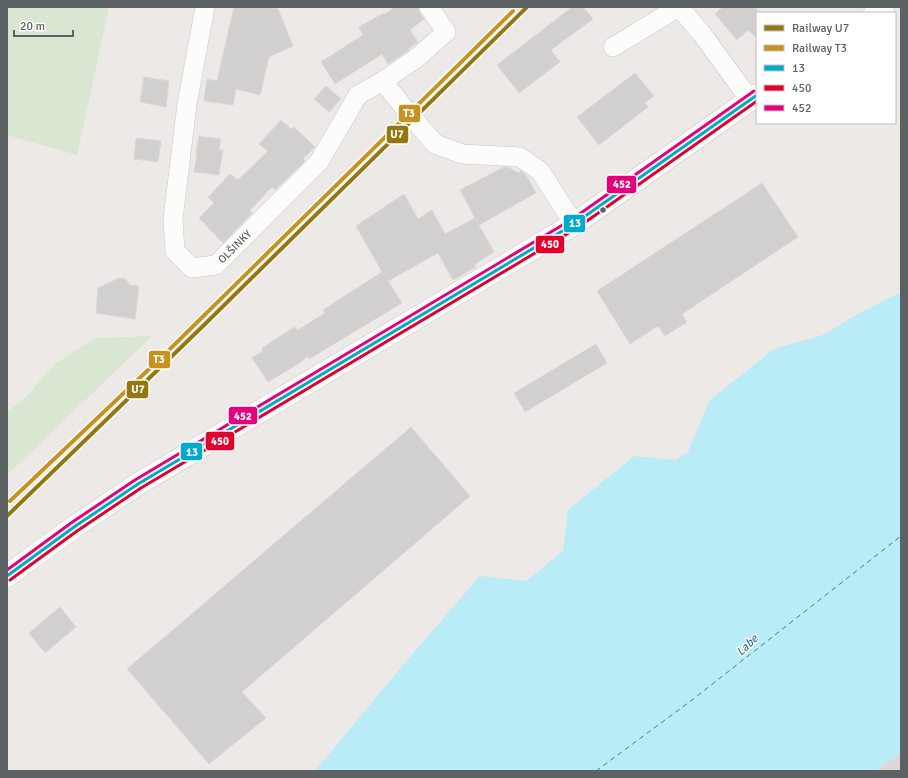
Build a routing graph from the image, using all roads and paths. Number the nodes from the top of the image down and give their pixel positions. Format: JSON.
{"nodes":[{"id":1,"x":205,"y":7,"type":"edge"},
{"id":2,"x":429,"y":7,"type":"edge"},
{"id":3,"x":613,"y":47,"type":"dead end"},
{"id":4,"x":383,"y":81,"type":"junction"},
{"id":5,"x":754,"y":98,"type":"edge"},
{"id":6,"x":574,"y":224,"type":"junction"},
{"id":7,"x":7,"y":576,"type":"edge"}],
"edges":[{"from":1,"to":4,"type":"street","name":"OLŠINKY"},
{"from":2,"to":4,"type":"street","name":"OLŠINKY"},
{"from":3,"to":5,"type":"street"},
{"from":4,"to":6,"type":"street"},
{"from":5,"to":6,"type":"main road"},
{"from":6,"to":7,"type":"main road"}]}
